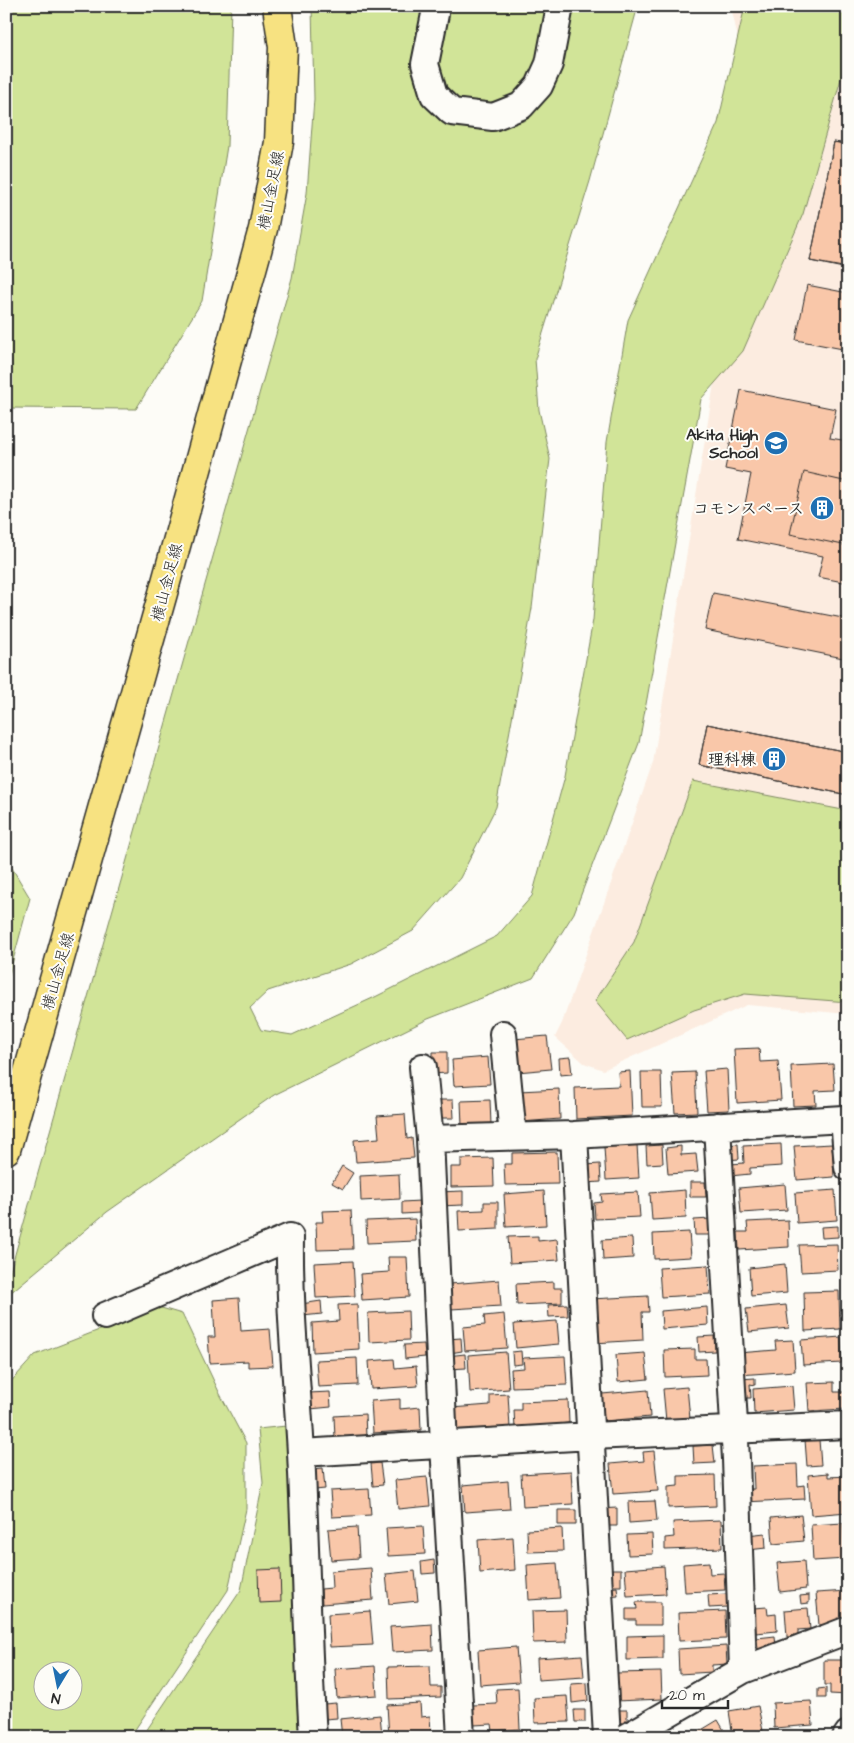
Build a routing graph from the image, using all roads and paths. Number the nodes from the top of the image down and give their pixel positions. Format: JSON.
{"nodes":[{"id":1,"x":277,"y":6,"type":"edge"},
{"id":2,"x":434,"y":6,"type":"edge"},
{"id":3,"x":560,"y":6,"type":"edge"},
{"id":4,"x":503,"y":1034,"type":"dead end"},
{"id":5,"x":423,"y":1067,"type":"dead end"},
{"id":6,"x":12,"y":1106,"type":"edge"},
{"id":7,"x":717,"y":1126,"type":"junction"},
{"id":8,"x":574,"y":1135,"type":"junction"},
{"id":9,"x":513,"y":1136,"type":"junction"},
{"id":10,"x":430,"y":1139,"type":"junction"},
{"id":11,"x":6,"y":1150,"type":"edge"},
{"id":12,"x":848,"y":1167,"type":"edge"},
{"id":13,"x":105,"y":1316,"type":"dead end"},
{"id":14,"x":848,"y":1425,"type":"edge"},
{"id":15,"x":734,"y":1429,"type":"junction"},
{"id":16,"x":590,"y":1436,"type":"junction"},
{"id":17,"x":444,"y":1445,"type":"junction"},
{"id":18,"x":301,"y":1453,"type":"junction"},
{"id":19,"x":848,"y":1630,"type":"edge"},
{"id":20,"x":743,"y":1670,"type":"junction"},
{"id":21,"x":313,"y":1737,"type":"edge"},
{"id":22,"x":461,"y":1737,"type":"edge"},
{"id":23,"x":606,"y":1737,"type":"edge"},
{"id":24,"x":627,"y":1737,"type":"edge"}],
"edges":[{"from":1,"to":6,"type":"main road","name":"横山金足線"},
{"from":2,"to":3,"type":"street"},
{"from":4,"to":9,"type":"street"},
{"from":5,"to":10,"type":"street"},
{"from":6,"to":11,"type":"main road","name":"横山金足線"},
{"from":7,"to":8,"type":"street"},
{"from":7,"to":12,"type":"street"},
{"from":7,"to":15,"type":"street"},
{"from":8,"to":9,"type":"street"},
{"from":8,"to":16,"type":"street"},
{"from":9,"to":10,"type":"street"},
{"from":10,"to":17,"type":"street"},
{"from":13,"to":18,"type":"street"},
{"from":14,"to":15,"type":"street"},
{"from":15,"to":16,"type":"street"},
{"from":15,"to":20,"type":"street"},
{"from":16,"to":17,"type":"street"},
{"from":16,"to":23,"type":"street"},
{"from":17,"to":18,"type":"street"},
{"from":17,"to":22,"type":"street"},
{"from":18,"to":21,"type":"street"},
{"from":19,"to":20,"type":"street"},
{"from":20,"to":24,"type":"street"}]}
